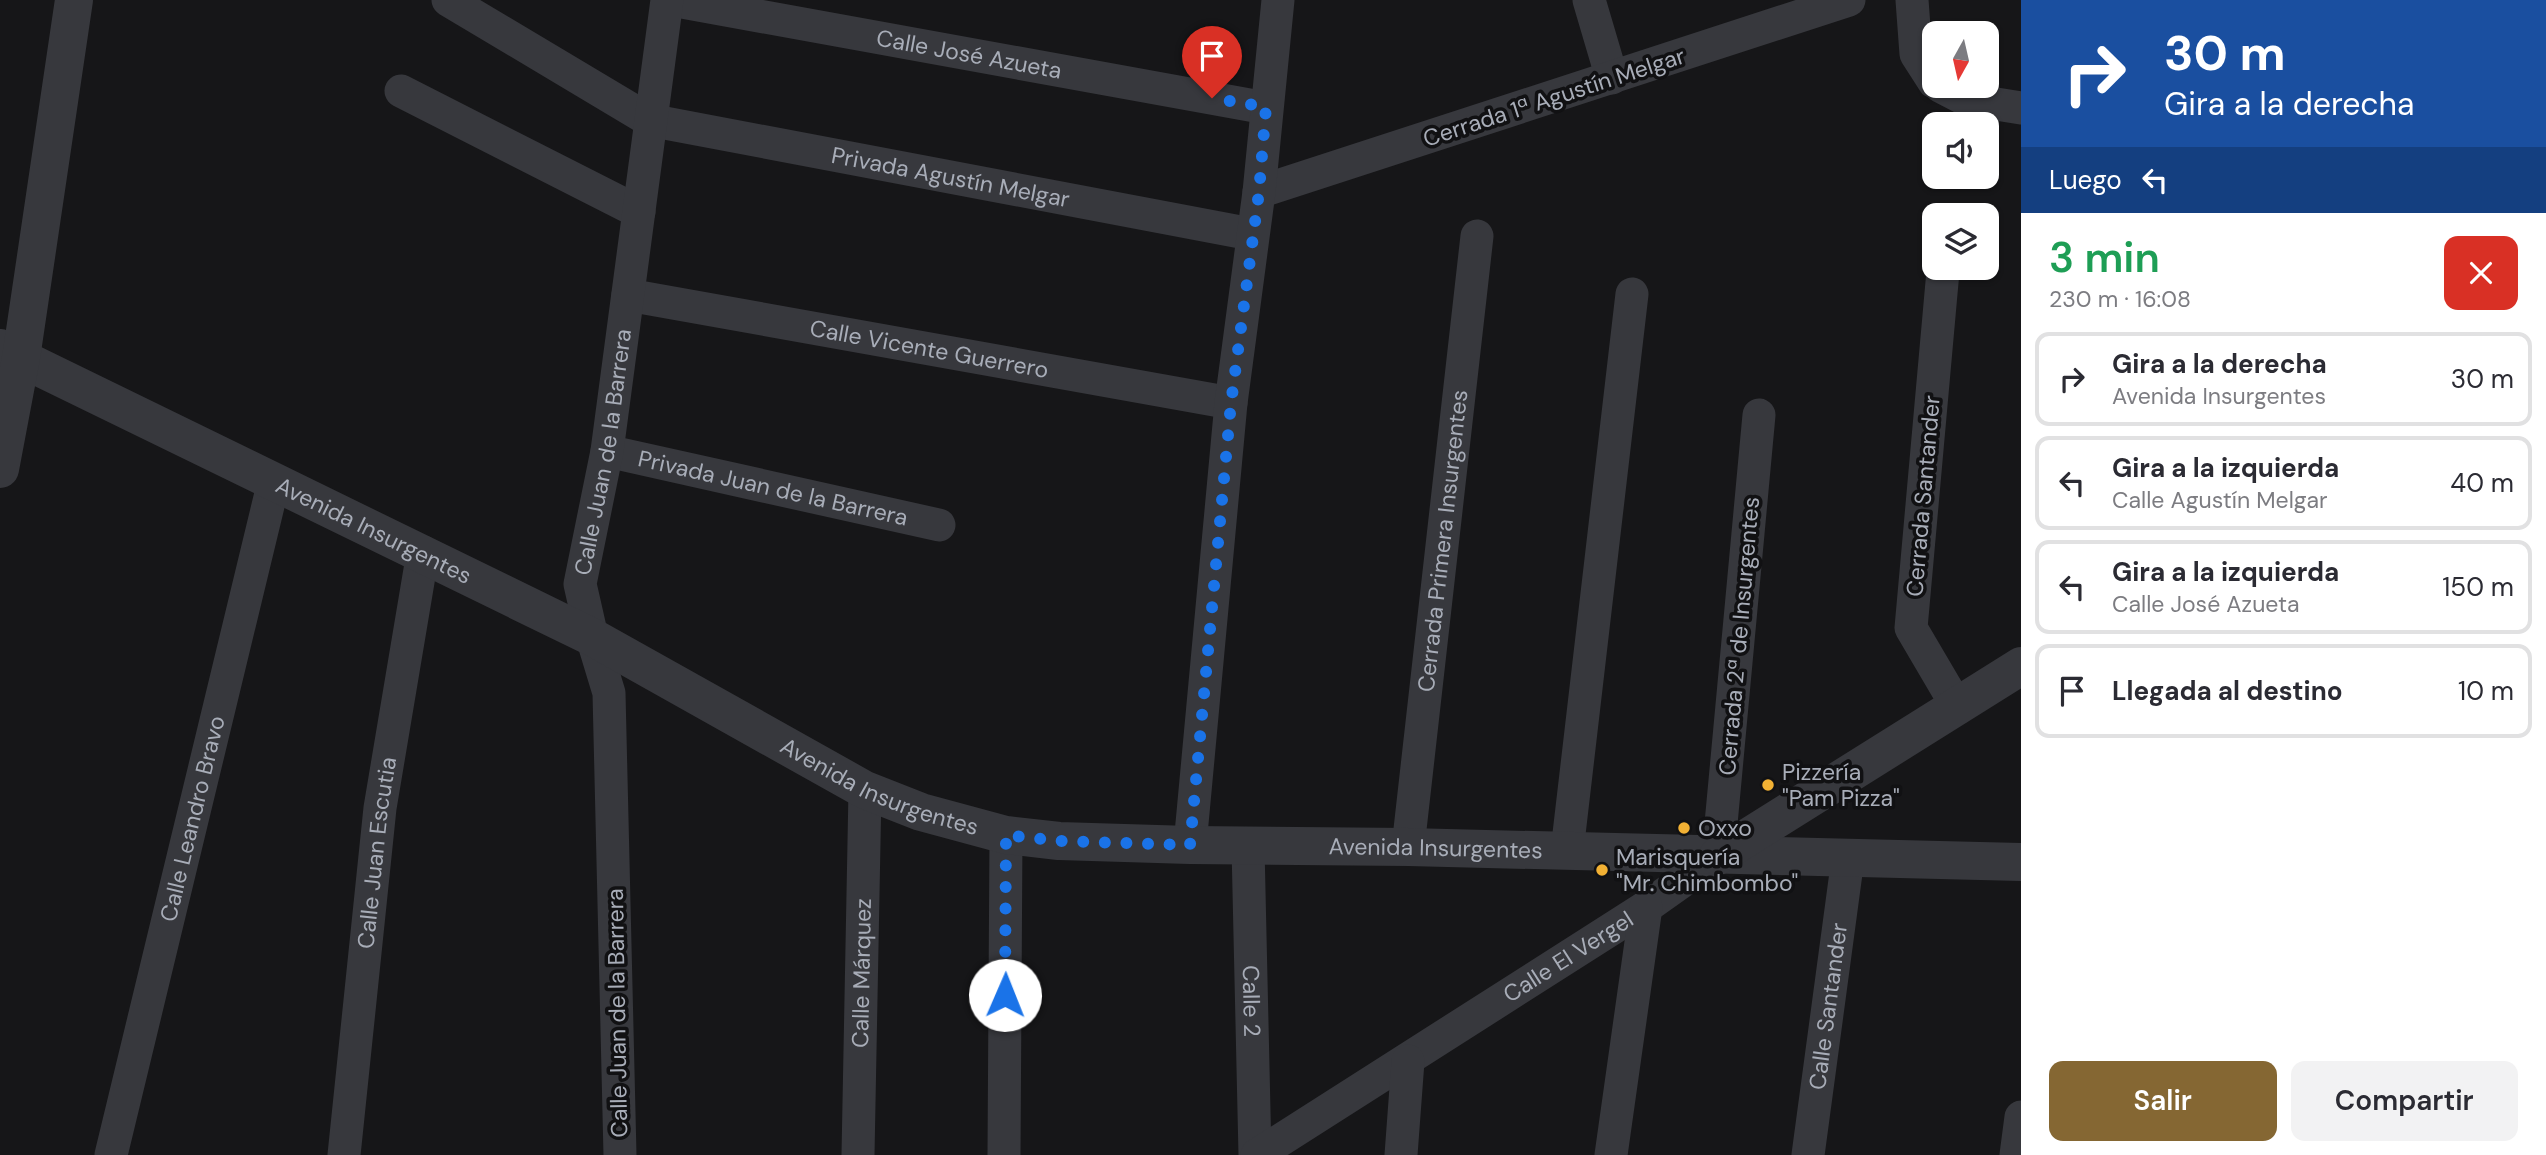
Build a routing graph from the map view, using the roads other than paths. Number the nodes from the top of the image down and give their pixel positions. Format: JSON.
{"nodes":[{"id":1,"x":74,"y":0,"type":"edge"},
{"id":2,"x":448,"y":0,"type":"edge"},
{"id":3,"x":669,"y":0,"type":"edge"},
{"id":4,"x":1278,"y":0,"type":"edge"},
{"id":5,"x":1589,"y":0,"type":"edge"},
{"id":6,"x":1849,"y":0,"type":"edge"},
{"id":7,"x":1912,"y":0,"type":"edge"},
{"id":8,"x":1922,"y":63,"type":"edge"},
{"id":9,"x":1612,"y":78,"type":"junction"},
{"id":10,"x":401,"y":91,"type":"dead end"},
{"id":11,"x":1963,"y":98,"type":"edge"},
{"id":12,"x":1266,"y":107,"type":"junction"},
{"id":13,"x":2021,"y":108,"type":"edge"},
{"id":14,"x":649,"y":120,"type":"junction"},
{"id":15,"x":1259,"y":192,"type":"junction"},
{"id":16,"x":639,"y":212,"type":"junction"},
{"id":17,"x":1251,"y":234,"type":"junction"},
{"id":18,"x":1477,"y":236,"type":"dead end"},
{"id":19,"x":1942,"y":280,"type":"edge"},
{"id":20,"x":1632,"y":294,"type":"dead end"},
{"id":21,"x":628,"y":295,"type":"junction"},
{"id":22,"x":11,"y":353,"type":"edge"},
{"id":23,"x":1231,"y":403,"type":"junction"},
{"id":24,"x":1759,"y":415,"type":"dead end"},
{"id":25,"x":607,"y":452,"type":"junction"},
{"id":26,"x":0,"y":469,"type":"edge"},
{"id":27,"x":274,"y":481,"type":"junction"},
{"id":28,"x":939,"y":525,"type":"dead end"},
{"id":29,"x":423,"y":552,"type":"junction"},
{"id":30,"x":592,"y":637,"type":"junction"},
{"id":31,"x":2021,"y":666,"type":"edge"},
{"id":32,"x":1958,"y":708,"type":"junction"},
{"id":33,"x":864,"y":790,"type":"junction"},
{"id":34,"x":1006,"y":835,"type":"junction"},
{"id":35,"x":1190,"y":845,"type":"junction"},
{"id":36,"x":1248,"y":847,"type":"junction"},
{"id":37,"x":1408,"y":847,"type":"junction"},
{"id":38,"x":1567,"y":851,"type":"junction"},
{"id":39,"x":1718,"y":856,"type":"junction"},
{"id":40,"x":1847,"y":858,"type":"junction"},
{"id":41,"x":2021,"y":862,"type":"edge"},
{"id":42,"x":1646,"y":907,"type":"junction"},
{"id":43,"x":1408,"y":1061,"type":"junction"},
{"id":44,"x":2021,"y":1117,"type":"edge"},
{"id":45,"x":111,"y":1155,"type":"edge"},
{"id":46,"x":344,"y":1155,"type":"edge"},
{"id":47,"x":620,"y":1155,"type":"edge"},
{"id":48,"x":858,"y":1155,"type":"edge"},
{"id":49,"x":983,"y":1155,"type":"edge"},
{"id":50,"x":1004,"y":1155,"type":"edge"},
{"id":51,"x":1256,"y":1155,"type":"edge"},
{"id":52,"x":1401,"y":1155,"type":"edge"},
{"id":53,"x":1611,"y":1155,"type":"edge"},
{"id":54,"x":1808,"y":1155,"type":"edge"},
{"id":55,"x":2016,"y":1155,"type":"edge"}],
"edges":[{"from":1,"to":22,"type":"street"},
{"from":2,"to":14,"type":"street"},
{"from":3,"to":12,"type":"street","name":"Calle José Azueta"},
{"from":3,"to":14,"type":"street","name":"Calle Juan de la Barrera"},
{"from":4,"to":12,"type":"street"},
{"from":5,"to":9,"type":"street"},
{"from":6,"to":9,"type":"street","name":"Cerrada 1ª Agustín Melgar"},
{"from":7,"to":8,"type":"street"},
{"from":9,"to":15,"type":"street","name":"Cerrada 1ª Agustín Melgar"},
{"from":10,"to":16,"type":"street"},
{"from":11,"to":13,"type":"street"},
{"from":12,"to":15,"type":"street"},
{"from":14,"to":16,"type":"street","name":"Calle Juan de la Barrera"},
{"from":14,"to":17,"type":"street","name":"Privada Agustín Melgar"},
{"from":15,"to":17,"type":"street"},
{"from":16,"to":21,"type":"street","name":"Calle Juan de la Barrera"},
{"from":17,"to":23,"type":"street"},
{"from":18,"to":37,"type":"street","name":"Cerrada Primera Insurgentes"},
{"from":19,"to":32,"type":"street","name":"Cerrada Santander"},
{"from":20,"to":38,"type":"street"},
{"from":21,"to":23,"type":"street","name":"Calle Vicente Guerrero"},
{"from":21,"to":25,"type":"street","name":"Calle Juan de la Barrera"},
{"from":22,"to":26,"type":"street"},
{"from":22,"to":27,"type":"street","name":"Avenida Insurgentes"},
{"from":23,"to":35,"type":"street"},
{"from":24,"to":39,"type":"street","name":"Cerrada 2ª de Insurgentes"},
{"from":25,"to":28,"type":"street","name":"Privada Juan de la Barrera"},
{"from":25,"to":30,"type":"street","name":"Calle Juan de la Barrera"},
{"from":27,"to":29,"type":"street","name":"Avenida Insurgentes"},
{"from":27,"to":45,"type":"street","name":"Calle Leandro Bravo"},
{"from":29,"to":30,"type":"street","name":"Avenida Insurgentes"},
{"from":29,"to":46,"type":"street","name":"Calle Juan Escutia"},
{"from":30,"to":33,"type":"street","name":"Avenida Insurgentes"},
{"from":30,"to":47,"type":"street","name":"Calle Juan de la Barrera"},
{"from":31,"to":32,"type":"street","name":"Calle El Vergel"},
{"from":32,"to":39,"type":"street","name":"Calle El Vergel"},
{"from":33,"to":34,"type":"street","name":"Avenida Insurgentes"},
{"from":33,"to":48,"type":"street","name":"Calle Márquez"},
{"from":34,"to":35,"type":"street","name":"Avenida Insurgentes"},
{"from":34,"to":50,"type":"street"},
{"from":35,"to":36,"type":"street","name":"Avenida Insurgentes"},
{"from":36,"to":37,"type":"street","name":"Avenida Insurgentes"},
{"from":36,"to":51,"type":"street","name":"Calle 2"},
{"from":37,"to":38,"type":"street","name":"Avenida Insurgentes"},
{"from":38,"to":39,"type":"street","name":"Avenida Insurgentes"},
{"from":39,"to":40,"type":"street","name":"Avenida Insurgentes"},
{"from":39,"to":42,"type":"street","name":"Calle El Vergel"},
{"from":40,"to":41,"type":"street","name":"Avenida Insurgentes"},
{"from":40,"to":54,"type":"street","name":"Calle Santander"},
{"from":42,"to":43,"type":"street","name":"Calle El Vergel"},
{"from":42,"to":53,"type":"street"},
{"from":43,"to":51,"type":"street","name":"Calle El Vergel"},
{"from":43,"to":52,"type":"street"},
{"from":44,"to":55,"type":"street"},
{"from":49,"to":50,"type":"street"}]}
